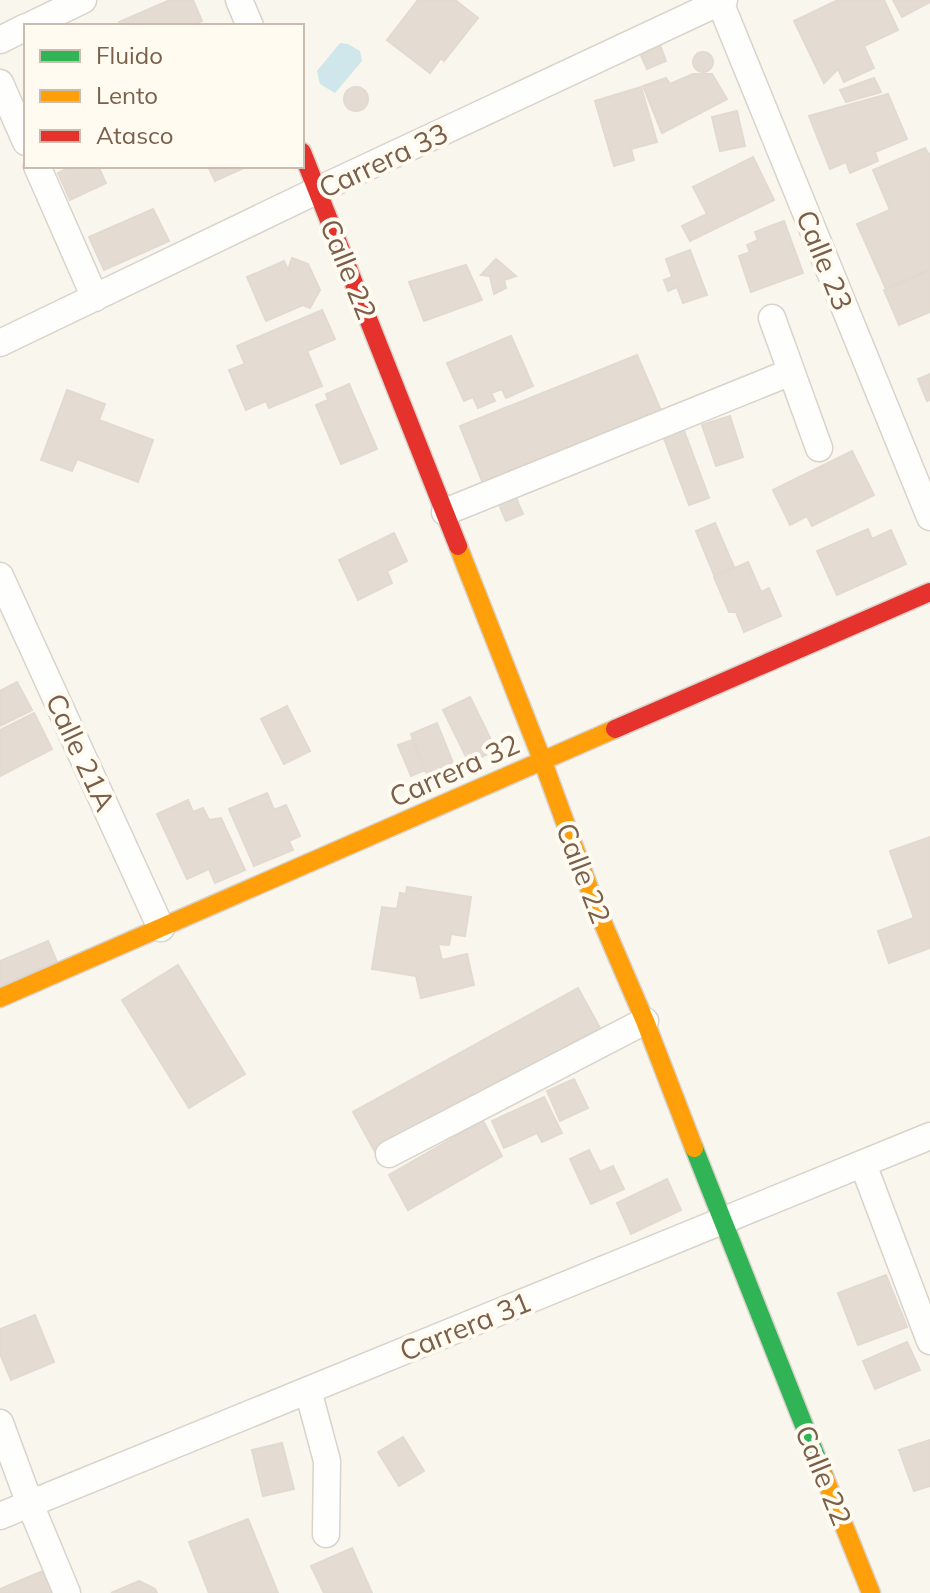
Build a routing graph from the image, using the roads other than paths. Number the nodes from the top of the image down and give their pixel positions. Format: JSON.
{"nodes":[{"id":1,"x":83,"y":0,"type":"edge"},
{"id":2,"x":239,"y":0,"type":"edge"},
{"id":3,"x":722,"y":1,"type":"edge"},
{"id":4,"x":34,"y":24,"type":"edge"},
{"id":5,"x":249,"y":24,"type":"edge"},
{"id":6,"x":24,"y":29,"type":"edge"},
{"id":7,"x":0,"y":40,"type":"edge"},
{"id":8,"x":0,"y":83,"type":"edge"},
{"id":9,"x":24,"y":137,"type":"edge"},
{"id":10,"x":304,"y":157,"type":"edge"},
{"id":11,"x":38,"y":168,"type":"edge"},
{"id":12,"x":318,"y":190,"type":"junction"},
{"id":13,"x":95,"y":298,"type":"junction"},
{"id":14,"x":772,"y":318,"type":"dead end"},
{"id":15,"x":0,"y":343,"type":"edge"},
{"id":16,"x":791,"y":372,"type":"junction"},
{"id":17,"x":819,"y":448,"type":"dead end"},
{"id":18,"x":445,"y":512,"type":"junction"},
{"id":19,"x":930,"y":517,"type":"edge"},
{"id":20,"x":0,"y":576,"type":"edge"},
{"id":21,"x":930,"y":592,"type":"edge"},
{"id":22,"x":543,"y":762,"type":"junction"},
{"id":23,"x":161,"y":928,"type":"junction"},
{"id":24,"x":0,"y":998,"type":"edge"},
{"id":25,"x":645,"y":1021,"type":"junction"},
{"id":26,"x":930,"y":1136,"type":"edge"},
{"id":27,"x":389,"y":1154,"type":"dead end"},
{"id":28,"x":863,"y":1164,"type":"junction"},
{"id":29,"x":722,"y":1221,"type":"junction"},
{"id":30,"x":930,"y":1341,"type":"edge"},
{"id":31,"x":308,"y":1390,"type":"junction"},
{"id":32,"x":0,"y":1423,"type":"edge"},
{"id":33,"x":30,"y":1504,"type":"junction"},
{"id":34,"x":0,"y":1516,"type":"edge"},
{"id":35,"x":326,"y":1534,"type":"dead end"},
{"id":36,"x":67,"y":1593,"type":"edge"},
{"id":37,"x":871,"y":1593,"type":"edge"}],
"edges":[{"from":1,"to":4,"type":"street"},
{"from":2,"to":5,"type":"street"},
{"from":3,"to":12,"type":"street","name":"Carrera 33"},
{"from":3,"to":19,"type":"street","name":"Calle 23"},
{"from":6,"to":7,"type":"street"},
{"from":8,"to":9,"type":"street"},
{"from":10,"to":12,"type":"street","name":"Calle 22"},
{"from":11,"to":13,"type":"street"},
{"from":12,"to":13,"type":"street","name":"Carrera 33"},
{"from":12,"to":18,"type":"street","name":"Calle 22"},
{"from":13,"to":15,"type":"street","name":"Carrera 33"},
{"from":14,"to":16,"type":"street"},
{"from":16,"to":17,"type":"street"},
{"from":16,"to":18,"type":"street"},
{"from":18,"to":22,"type":"street","name":"Calle 22"},
{"from":20,"to":23,"type":"street","name":"Calle 21A"},
{"from":21,"to":22,"type":"street","name":"Carrera 32"},
{"from":22,"to":23,"type":"street","name":"Carrera 32"},
{"from":22,"to":25,"type":"street","name":"Calle 22"},
{"from":23,"to":24,"type":"street","name":"Carrera 32"},
{"from":25,"to":27,"type":"street"},
{"from":25,"to":29,"type":"street","name":"Calle 22"},
{"from":26,"to":28,"type":"street","name":"Carrera 31"},
{"from":28,"to":29,"type":"street","name":"Carrera 31"},
{"from":28,"to":30,"type":"street"},
{"from":29,"to":31,"type":"street","name":"Carrera 31"},
{"from":29,"to":37,"type":"street","name":"Calle 22"},
{"from":31,"to":33,"type":"street","name":"Carrera 31"},
{"from":31,"to":35,"type":"street"},
{"from":32,"to":33,"type":"street"},
{"from":33,"to":34,"type":"street","name":"Carrera 31"},
{"from":33,"to":36,"type":"street"}]}
